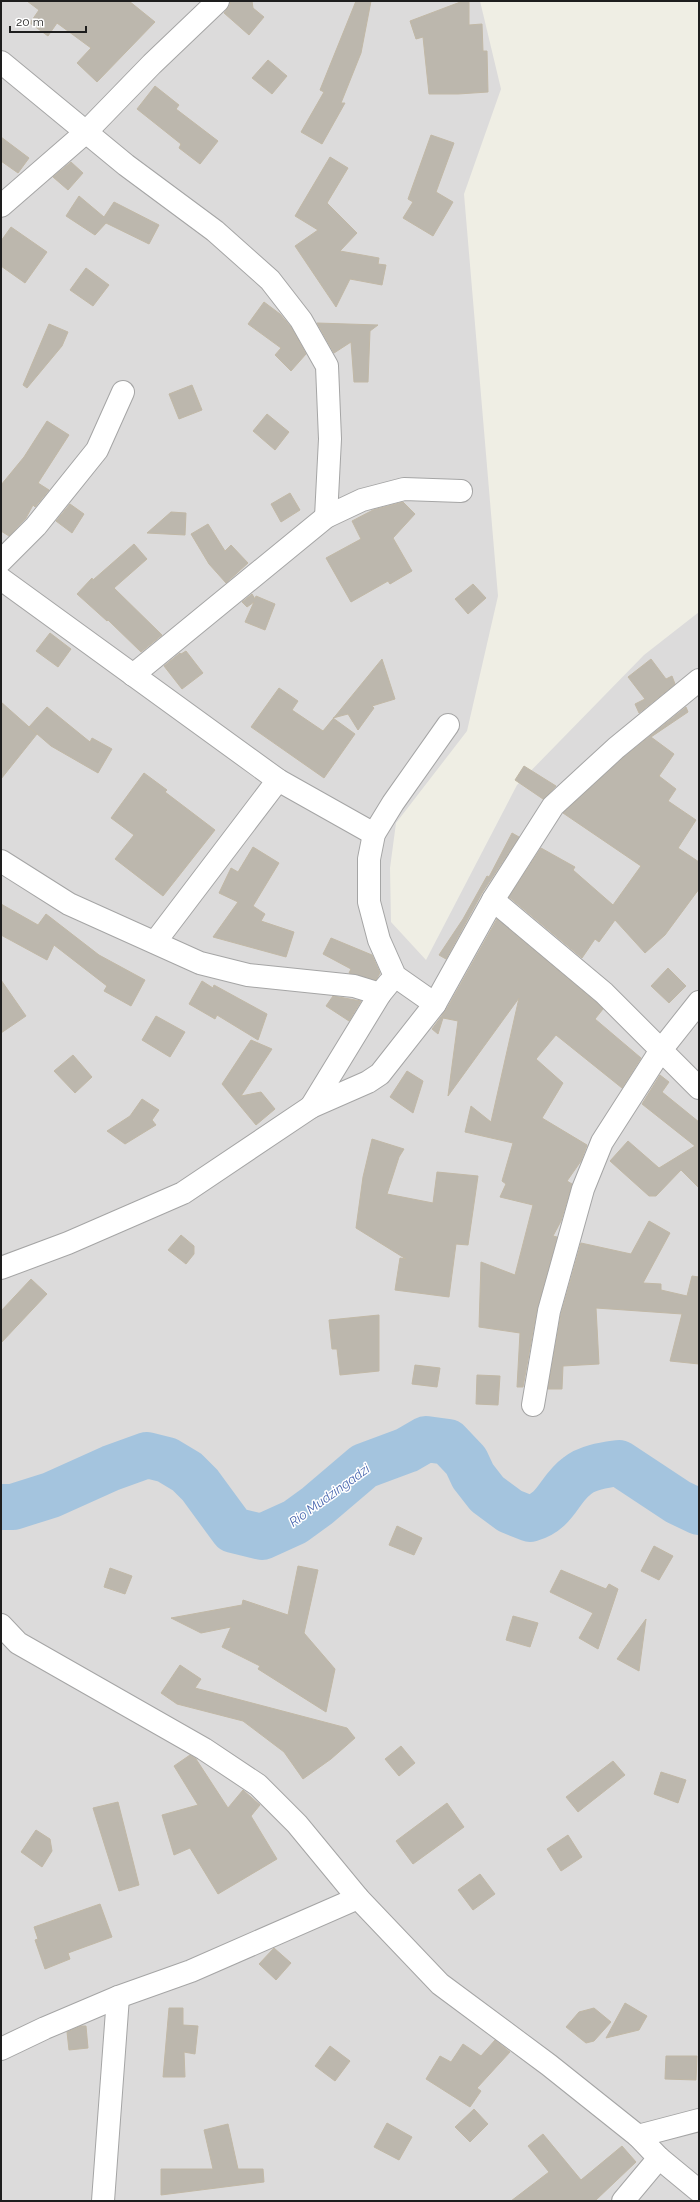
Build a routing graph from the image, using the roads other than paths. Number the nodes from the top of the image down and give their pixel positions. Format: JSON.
{"nodes":[{"id":1,"x":218,"y":1,"type":"edge"},
{"id":2,"x":1,"y":62,"type":"edge"},
{"id":3,"x":85,"y":133,"type":"junction"},
{"id":4,"x":1,"y":206,"type":"edge"},
{"id":5,"x":123,"y":392,"type":"dead end"},
{"id":6,"x":461,"y":491,"type":"dead end"},
{"id":7,"x":326,"y":517,"type":"junction"},
{"id":8,"x":1,"y":561,"type":"edge"},
{"id":9,"x":1,"y":578,"type":"edge"},
{"id":10,"x":133,"y":675,"type":"junction"},
{"id":11,"x":698,"y":683,"type":"edge"},
{"id":12,"x":448,"y":725,"type":"dead end"},
{"id":13,"x":278,"y":780,"type":"junction"},
{"id":14,"x":374,"y":834,"type":"junction"},
{"id":15,"x":1,"y":861,"type":"edge"},
{"id":16,"x":494,"y":900,"type":"junction"},
{"id":17,"x":155,"y":942,"type":"junction"},
{"id":18,"x":394,"y":976,"type":"junction"},
{"id":19,"x":380,"y":994,"type":"junction"},
{"id":20,"x":699,"y":1002,"type":"edge"},
{"id":21,"x":436,"y":1004,"type":"junction"},
{"id":22,"x":661,"y":1050,"type":"junction"},
{"id":23,"x":699,"y":1088,"type":"edge"},
{"id":24,"x":311,"y":1107,"type":"junction"},
{"id":25,"x":1,"y":1268,"type":"edge"},
{"id":26,"x":533,"y":1405,"type":"dead end"},
{"id":27,"x":1,"y":1624,"type":"edge"},
{"id":28,"x":358,"y":1898,"type":"junction"},
{"id":29,"x":118,"y":1997,"type":"junction"},
{"id":30,"x":1,"y":2049,"type":"edge"},
{"id":31,"x":699,"y":2120,"type":"edge"},
{"id":32,"x":638,"y":2136,"type":"junction"},
{"id":33,"x":659,"y":2158,"type":"junction"},
{"id":34,"x":699,"y":2191,"type":"edge"},
{"id":35,"x":103,"y":2201,"type":"edge"},
{"id":36,"x":623,"y":2201,"type":"edge"}],
"edges":[{"from":1,"to":3,"type":"street"},
{"from":2,"to":3,"type":"street"},
{"from":3,"to":4,"type":"street"},
{"from":3,"to":7,"type":"street"},
{"from":5,"to":8,"type":"street"},
{"from":6,"to":7,"type":"street"},
{"from":7,"to":10,"type":"street"},
{"from":9,"to":10,"type":"street"},
{"from":10,"to":13,"type":"street"},
{"from":11,"to":16,"type":"street"},
{"from":12,"to":14,"type":"street"},
{"from":13,"to":14,"type":"street"},
{"from":13,"to":17,"type":"street"},
{"from":14,"to":18,"type":"street"},
{"from":15,"to":17,"type":"street"},
{"from":16,"to":21,"type":"street"},
{"from":16,"to":22,"type":"street"},
{"from":17,"to":19,"type":"street"},
{"from":18,"to":19,"type":"street"},
{"from":18,"to":21,"type":"street"},
{"from":19,"to":24,"type":"street"},
{"from":20,"to":22,"type":"street"},
{"from":21,"to":24,"type":"street"},
{"from":22,"to":23,"type":"street"},
{"from":22,"to":26,"type":"street"},
{"from":24,"to":25,"type":"street"},
{"from":27,"to":28,"type":"street"},
{"from":28,"to":29,"type":"street"},
{"from":28,"to":32,"type":"street"},
{"from":29,"to":30,"type":"street"},
{"from":29,"to":35,"type":"street"},
{"from":31,"to":32,"type":"street"},
{"from":32,"to":33,"type":"street"},
{"from":33,"to":34,"type":"street"},
{"from":33,"to":36,"type":"street"}]}
